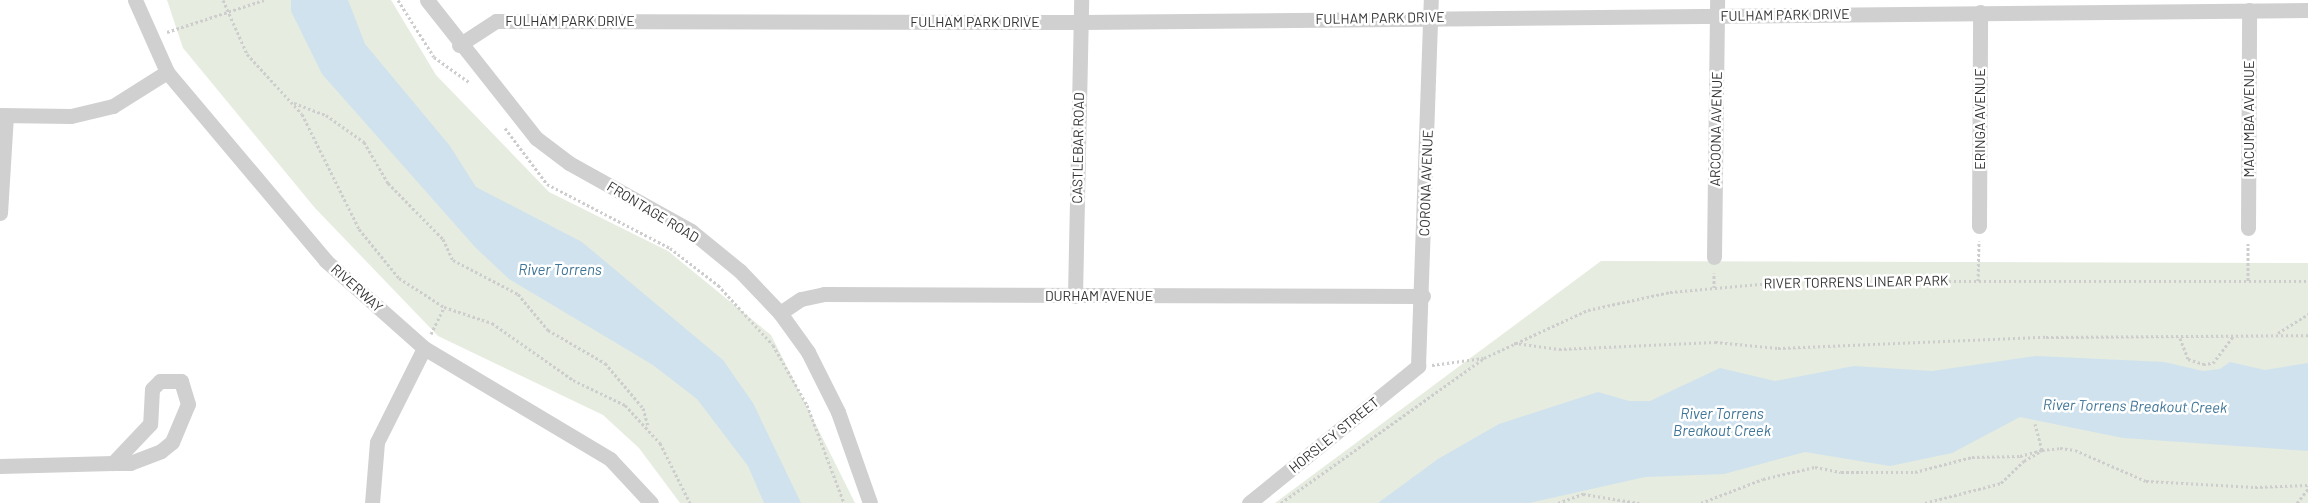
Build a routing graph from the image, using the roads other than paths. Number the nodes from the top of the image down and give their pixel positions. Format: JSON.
{"nodes":[{"id":1,"x":135,"y":0,"type":"edge"},
{"id":2,"x":426,"y":0,"type":"edge"},
{"id":3,"x":1081,"y":0,"type":"edge"},
{"id":4,"x":1431,"y":0,"type":"edge"},
{"id":5,"x":1717,"y":0,"type":"edge"},
{"id":6,"x":2249,"y":10,"type":"junction"},
{"id":7,"x":2308,"y":10,"type":"edge"},
{"id":8,"x":1980,"y":12,"type":"junction"},
{"id":9,"x":1717,"y":16,"type":"junction"},
{"id":10,"x":1431,"y":17,"type":"junction"},
{"id":11,"x":1081,"y":22,"type":"junction"},
{"id":12,"x":458,"y":45,"type":"junction"},
{"id":13,"x":167,"y":72,"type":"junction"},
{"id":14,"x":3,"y":116,"type":"edge"},
{"id":15,"x":0,"y":213,"type":"edge"},
{"id":16,"x":1979,"y":226,"type":"road end"},
{"id":17,"x":2248,"y":228,"type":"road end"},
{"id":18,"x":1714,"y":257,"type":"dead end"},
{"id":19,"x":1075,"y":296,"type":"junction"},
{"id":20,"x":1423,"y":296,"type":"junction"},
{"id":21,"x":780,"y":313,"type":"junction"},
{"id":22,"x":424,"y":348,"type":"junction"},
{"id":23,"x":1418,"y":366,"type":"joint"},
{"id":24,"x":113,"y":463,"type":"junction"},
{"id":25,"x":0,"y":466,"type":"edge"},
{"id":26,"x":372,"y":503,"type":"edge"},
{"id":27,"x":651,"y":503,"type":"edge"},
{"id":28,"x":870,"y":503,"type":"edge"},
{"id":29,"x":1249,"y":503,"type":"edge"}],
"edges":[{"from":1,"to":13,"type":"street","name":"RIVERWAY"},
{"from":2,"to":12,"type":"street","name":"FRONTAGE ROAD"},
{"from":3,"to":11,"type":"street","name":"CASTLEBAR ROAD"},
{"from":4,"to":10,"type":"street","name":"CORONA AVENUE"},
{"from":5,"to":9,"type":"street","name":"ARCOONA AVENUE"},
{"from":6,"to":7,"type":"street","name":"FULHAM PARK DRIVE"},
{"from":6,"to":8,"type":"street","name":"FULHAM PARK DRIVE"},
{"from":6,"to":17,"type":"street","name":"MACUMBA AVENUE"},
{"from":8,"to":9,"type":"street","name":"FULHAM PARK DRIVE"},
{"from":8,"to":16,"type":"street","name":"ERINGA AVENUE"},
{"from":9,"to":10,"type":"street","name":"FULHAM PARK DRIVE"},
{"from":9,"to":18,"type":"street","name":"ARCOONA AVENUE"},
{"from":10,"to":11,"type":"street","name":"FULHAM PARK DRIVE"},
{"from":10,"to":20,"type":"street","name":"CORONA AVENUE"},
{"from":11,"to":12,"type":"street","name":"FULHAM PARK DRIVE"},
{"from":11,"to":19,"type":"street","name":"CASTLEBAR ROAD"},
{"from":12,"to":21,"type":"street","name":"FRONTAGE ROAD"},
{"from":13,"to":14,"type":"street"},
{"from":13,"to":22,"type":"street","name":"RIVERWAY"},
{"from":14,"to":15,"type":"street"},
{"from":19,"to":20,"type":"street","name":"DURHAM AVENUE"},
{"from":19,"to":21,"type":"street","name":"DURHAM AVENUE"},
{"from":20,"to":23,"type":"street","name":"CORONA AVENUE"},
{"from":21,"to":28,"type":"street","name":"FRONTAGE ROAD"},
{"from":22,"to":26,"type":"street"},
{"from":22,"to":27,"type":"street","name":"RIVERWAY"},
{"from":23,"to":29,"type":"street","name":"HORSLEY STREET"},
{"from":24,"to":24,"type":"street"},
{"from":24,"to":25,"type":"street"}]}
